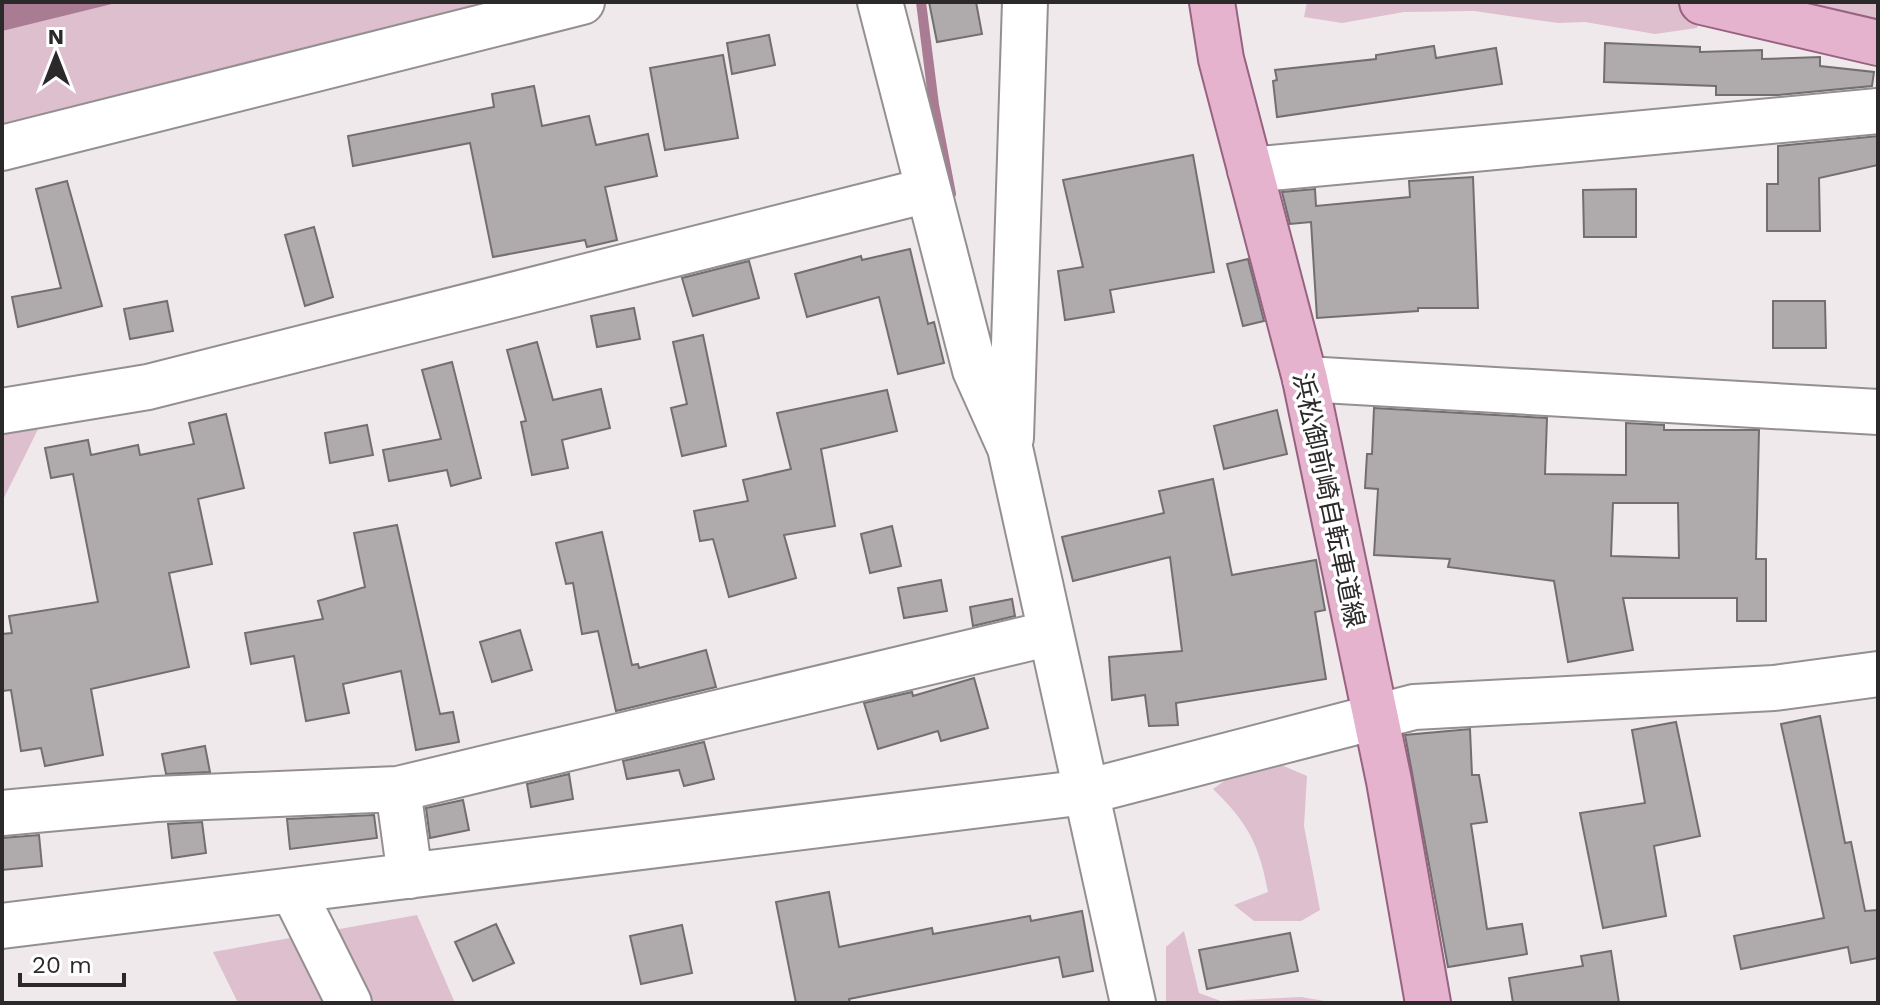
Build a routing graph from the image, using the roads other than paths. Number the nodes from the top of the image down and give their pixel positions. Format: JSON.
{"nodes":[{"id":1,"x":582,"y":2,"type":"edge"},
{"id":2,"x":880,"y":2,"type":"edge"},
{"id":3,"x":1025,"y":2,"type":"edge"},
{"id":4,"x":1212,"y":2,"type":"edge"},
{"id":5,"x":1702,"y":2,"type":"edge"},
{"id":6,"x":1878,"y":43,"type":"edge"},
{"id":7,"x":1878,"y":111,"type":"edge"},
{"id":8,"x":2,"y":148,"type":"edge"},
{"id":9,"x":1250,"y":170,"type":"junction"},
{"id":10,"x":928,"y":190,"type":"junction"},
{"id":11,"x":1305,"y":379,"type":"junction"},
{"id":12,"x":2,"y":411,"type":"edge"},
{"id":13,"x":1878,"y":412,"type":"edge"},
{"id":14,"x":1010,"y":448,"type":"junction"},
{"id":15,"x":1051,"y":633,"type":"junction"},
{"id":16,"x":1878,"y":674,"type":"edge"},
{"id":17,"x":1374,"y":717,"type":"junction"},
{"id":18,"x":398,"y":789,"type":"junction"},
{"id":19,"x":1086,"y":792,"type":"junction"},
{"id":20,"x":2,"y":813,"type":"edge"},
{"id":21,"x":410,"y":876,"type":"junction"},
{"id":22,"x":293,"y":891,"type":"junction"},
{"id":23,"x":2,"y":926,"type":"edge"},
{"id":24,"x":349,"y":1003,"type":"edge"},
{"id":25,"x":1133,"y":1003,"type":"edge"},
{"id":26,"x":1428,"y":1003,"type":"edge"}],
"edges":[{"from":1,"to":8,"type":"street"},
{"from":2,"to":10,"type":"street"},
{"from":3,"to":14,"type":"street"},
{"from":4,"to":9,"type":"main road","name":"浜松御前崎自転車道線"},
{"from":5,"to":6,"type":"main road"},
{"from":7,"to":9,"type":"street"},
{"from":9,"to":11,"type":"main road","name":"浜松御前崎自転車道線"},
{"from":10,"to":12,"type":"street"},
{"from":10,"to":14,"type":"street"},
{"from":11,"to":13,"type":"street"},
{"from":11,"to":17,"type":"main road","name":"浜松御前崎自転車道線"},
{"from":14,"to":15,"type":"street"},
{"from":15,"to":18,"type":"street"},
{"from":15,"to":19,"type":"street"},
{"from":16,"to":17,"type":"street"},
{"from":17,"to":19,"type":"street"},
{"from":17,"to":26,"type":"main road","name":"浜松御前崎自転車道線"},
{"from":18,"to":20,"type":"street"},
{"from":18,"to":21,"type":"street"},
{"from":19,"to":21,"type":"street"},
{"from":19,"to":25,"type":"street"},
{"from":21,"to":22,"type":"street"},
{"from":22,"to":23,"type":"street"},
{"from":22,"to":24,"type":"street"}]}
